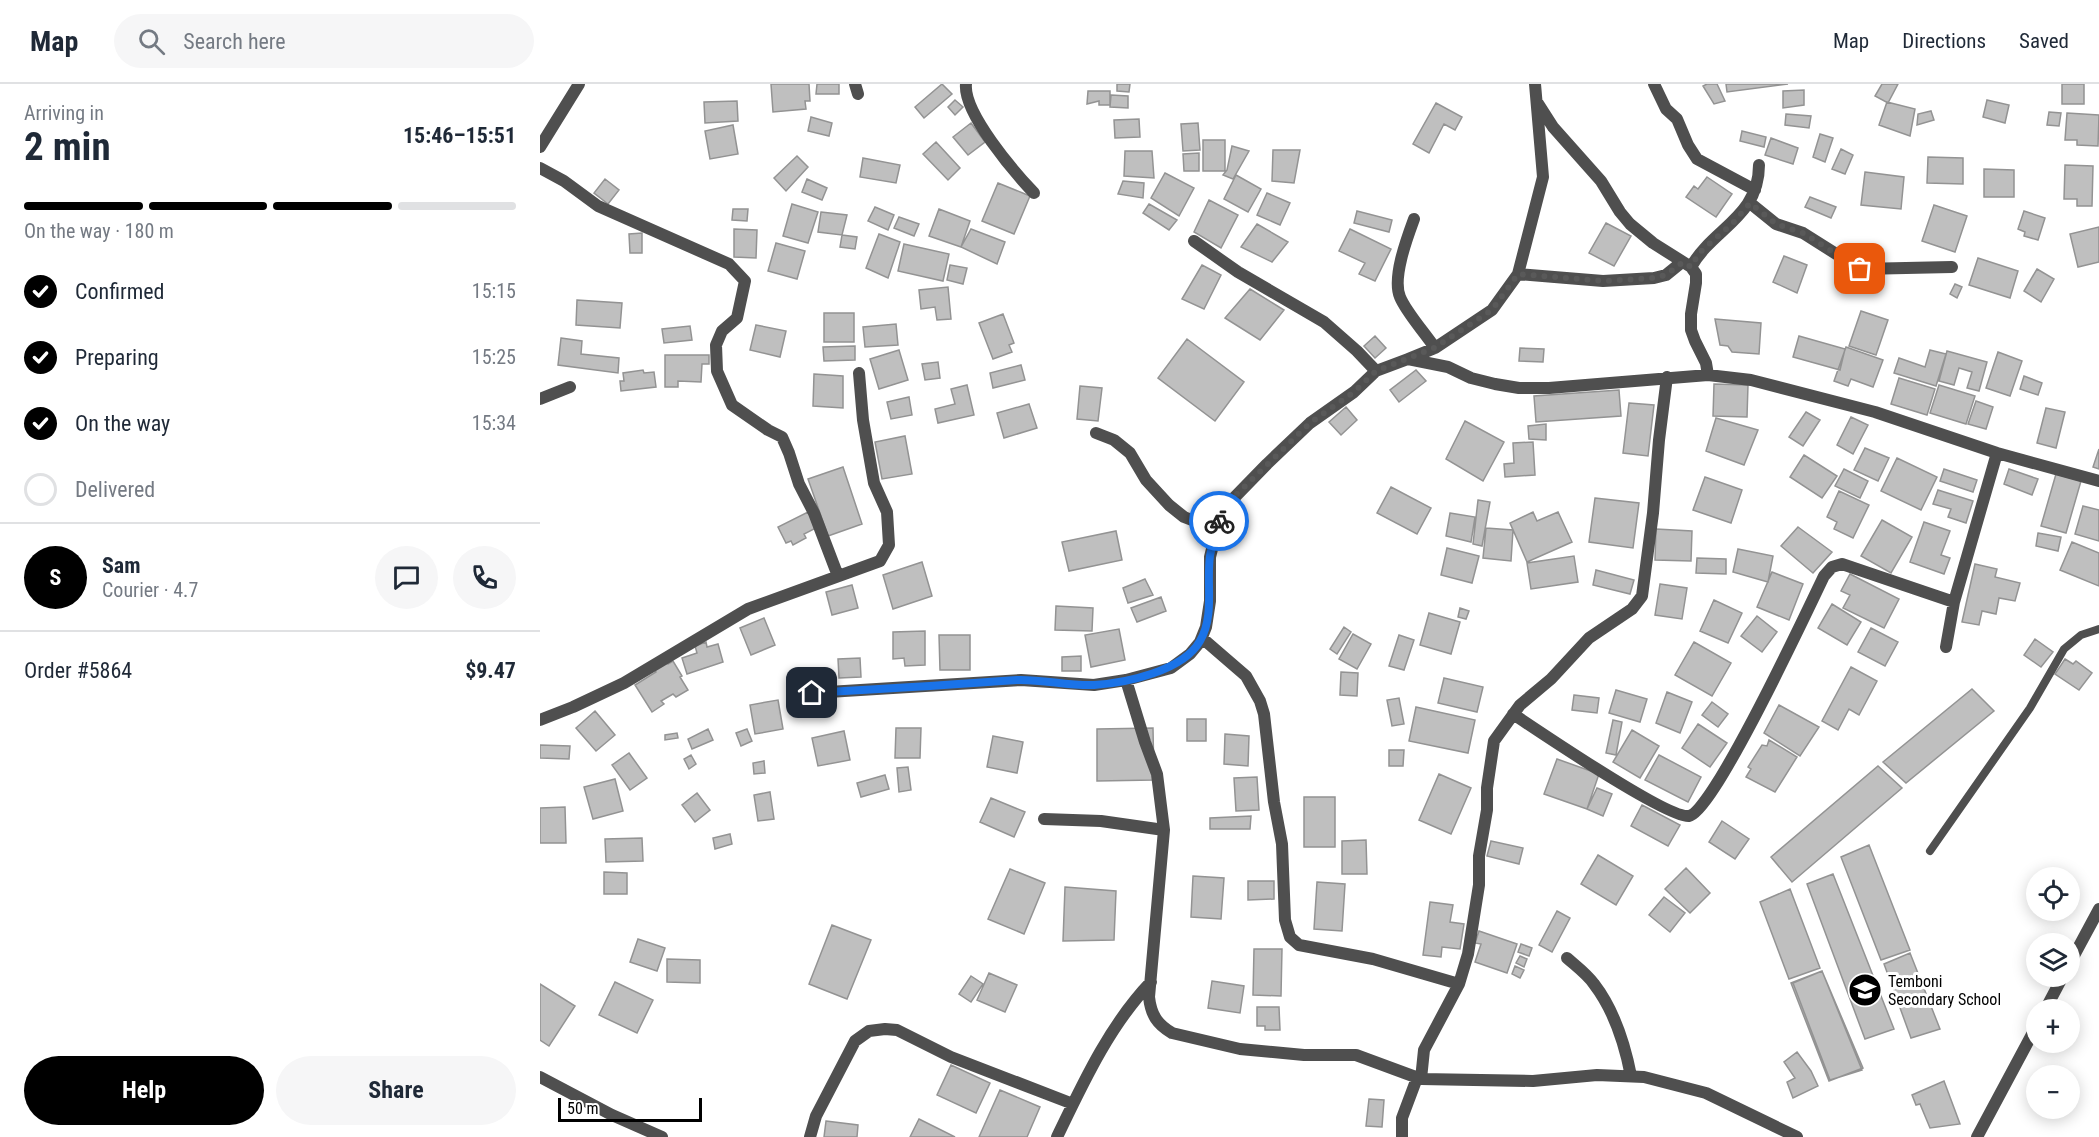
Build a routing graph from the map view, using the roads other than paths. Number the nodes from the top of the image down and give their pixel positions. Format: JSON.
{"nodes":[{"id":1,"x":579,"y":84,"type":"edge"},
{"id":2,"x":966,"y":84,"type":"edge"},
{"id":3,"x":1535,"y":84,"type":"edge"},
{"id":4,"x":1654,"y":84,"type":"edge"},
{"id":5,"x":1537,"y":102,"type":"junction"},
{"id":6,"x":540,"y":147,"type":"edge"},
{"id":7,"x":1759,"y":165,"type":"dead end"},
{"id":8,"x":540,"y":168,"type":"edge"},
{"id":9,"x":1755,"y":190,"type":"junction"},
{"id":10,"x":1034,"y":193,"type":"dead end"},
{"id":11,"x":1750,"y":203,"type":"junction"},
{"id":12,"x":1414,"y":219,"type":"dead end"},
{"id":13,"x":1194,"y":241,"type":"dead end"},
{"id":14,"x":1687,"y":264,"type":"junction"},
{"id":15,"x":1952,"y":267,"type":"dead end"},
{"id":16,"x":1518,"y":274,"type":"junction"},
{"id":17,"x":1434,"y":348,"type":"junction"},
{"id":18,"x":1408,"y":359,"type":"junction"},
{"id":19,"x":1376,"y":371,"type":"junction"},
{"id":20,"x":859,"y":374,"type":"dead end"},
{"id":21,"x":1708,"y":375,"type":"junction"},
{"id":22,"x":1666,"y":377,"type":"junction"},
{"id":23,"x":570,"y":387,"type":"dead end"},
{"id":24,"x":540,"y":399,"type":"edge"},
{"id":25,"x":1096,"y":433,"type":"dead end"},
{"id":26,"x":1997,"y":453,"type":"junction"},
{"id":27,"x":2099,"y":481,"type":"edge"},
{"id":28,"x":1220,"y":517,"type":"junction"},
{"id":29,"x":838,"y":576,"type":"junction"},
{"id":30,"x":1954,"y":602,"type":"junction"},
{"id":31,"x":2099,"y":629,"type":"edge"},
{"id":32,"x":1202,"y":638,"type":"junction"},
{"id":33,"x":1946,"y":647,"type":"dead end"},
{"id":34,"x":1126,"y":680,"type":"junction"},
{"id":35,"x":812,"y":693,"type":"dead end"},
{"id":36,"x":1513,"y":714,"type":"junction"},
{"id":37,"x":540,"y":720,"type":"edge"},
{"id":38,"x":1044,"y":819,"type":"dead end"},
{"id":39,"x":1164,"y":830,"type":"junction"},
{"id":40,"x":1930,"y":851,"type":"dead end"},
{"id":41,"x":2099,"y":909,"type":"edge"},
{"id":42,"x":2080,"y":944,"type":"edge"},
{"id":43,"x":1567,"y":958,"type":"dead end"},
{"id":44,"x":1151,"y":981,"type":"junction"},
{"id":45,"x":1460,"y":984,"type":"junction"},
{"id":46,"x":2026,"y":1046,"type":"edge"},
{"id":47,"x":1631,"y":1076,"type":"junction"},
{"id":48,"x":540,"y":1077,"type":"edge"},
{"id":49,"x":1419,"y":1079,"type":"junction"},
{"id":50,"x":1073,"y":1104,"type":"junction"},
{"id":51,"x":1793,"y":1136,"type":"edge"},
{"id":52,"x":662,"y":1137,"type":"edge"},
{"id":53,"x":810,"y":1137,"type":"edge"},
{"id":54,"x":1057,"y":1137,"type":"edge"},
{"id":55,"x":1401,"y":1137,"type":"edge"},
{"id":56,"x":1977,"y":1137,"type":"edge"}],
"edges":[{"from":1,"to":6,"type":"street"},
{"from":2,"to":10,"type":"street"},
{"from":3,"to":5,"type":"street"},
{"from":4,"to":9,"type":"street"},
{"from":5,"to":14,"type":"street"},
{"from":5,"to":16,"type":"street"},
{"from":7,"to":9,"type":"street"},
{"from":8,"to":29,"type":"street"},
{"from":9,"to":11,"type":"street"},
{"from":11,"to":14,"type":"street"},
{"from":11,"to":15,"type":"street"},
{"from":12,"to":17,"type":"street"},
{"from":13,"to":19,"type":"street"},
{"from":14,"to":16,"type":"street"},
{"from":14,"to":21,"type":"street"},
{"from":16,"to":17,"type":"street"},
{"from":17,"to":18,"type":"street"},
{"from":18,"to":19,"type":"street"},
{"from":18,"to":22,"type":"street"},
{"from":19,"to":28,"type":"street"},
{"from":20,"to":29,"type":"street"},
{"from":21,"to":22,"type":"street"},
{"from":21,"to":26,"type":"street"},
{"from":22,"to":36,"type":"street"},
{"from":23,"to":24,"type":"street"},
{"from":25,"to":28,"type":"street"},
{"from":26,"to":27,"type":"street"},
{"from":26,"to":30,"type":"street"},
{"from":28,"to":32,"type":"street"},
{"from":29,"to":37,"type":"street"},
{"from":30,"to":33,"type":"street"},
{"from":30,"to":36,"type":"street"},
{"from":31,"to":40,"type":"lane"},
{"from":32,"to":34,"type":"street"},
{"from":32,"to":45,"type":"street"},
{"from":34,"to":35,"type":"street"},
{"from":34,"to":39,"type":"street"},
{"from":36,"to":45,"type":"street"},
{"from":38,"to":39,"type":"street"},
{"from":39,"to":44,"type":"street"},
{"from":41,"to":42,"type":"street"},
{"from":43,"to":47,"type":"street"},
{"from":44,"to":49,"type":"street"},
{"from":44,"to":50,"type":"street"},
{"from":45,"to":49,"type":"street"},
{"from":46,"to":56,"type":"street"},
{"from":47,"to":49,"type":"street"},
{"from":47,"to":51,"type":"street"},
{"from":48,"to":52,"type":"street"},
{"from":49,"to":55,"type":"street"},
{"from":50,"to":53,"type":"street"},
{"from":50,"to":54,"type":"street"}]}
